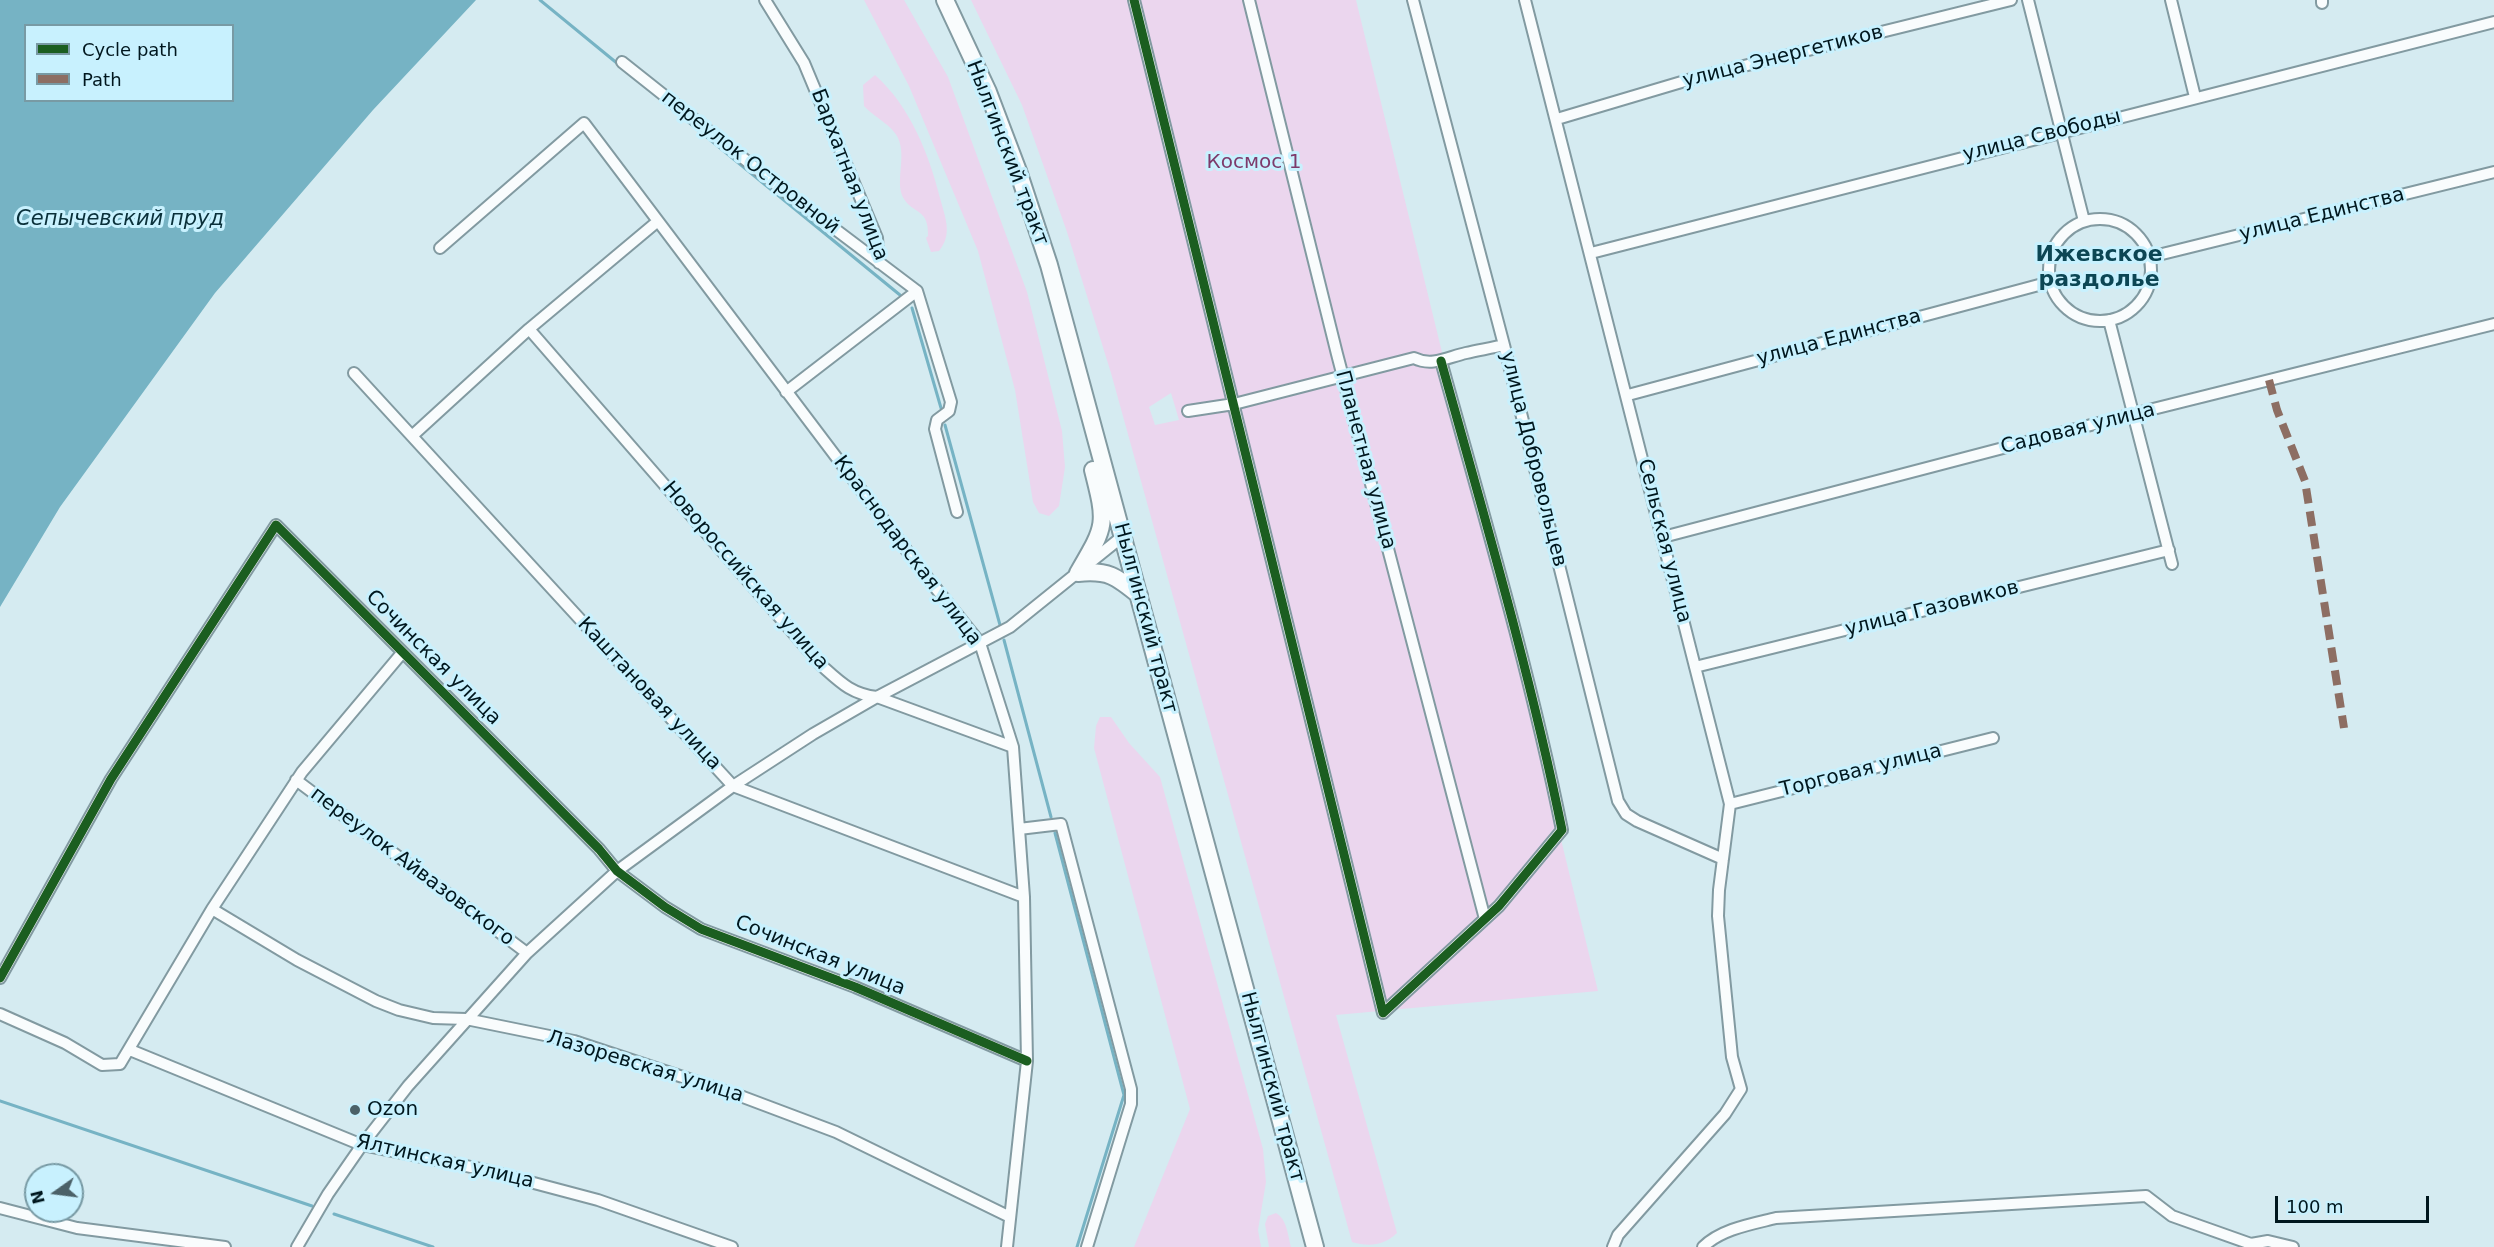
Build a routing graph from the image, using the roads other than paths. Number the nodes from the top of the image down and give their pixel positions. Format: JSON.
{"nodes":[{"id":1,"x":765,"y":0,"type":"edge"},
{"id":2,"x":945,"y":0,"type":"edge"},
{"id":3,"x":1134,"y":0,"type":"edge"},
{"id":4,"x":1249,"y":0,"type":"edge"},
{"id":5,"x":1413,"y":0,"type":"edge"},
{"id":6,"x":1525,"y":0,"type":"edge"},
{"id":7,"x":2011,"y":0,"type":"edge"},
{"id":8,"x":2028,"y":0,"type":"edge"},
{"id":9,"x":2171,"y":0,"type":"edge"},
{"id":10,"x":2494,"y":22,"type":"edge"},
{"id":11,"x":622,"y":62,"type":"dead end"},
{"id":12,"x":2195,"y":97,"type":"junction"},
{"id":13,"x":1557,"y":119,"type":"junction"},
{"id":14,"x":2061,"y":131,"type":"junction"},
{"id":15,"x":2494,"y":172,"type":"edge"},
{"id":16,"x":658,"y":221,"type":"junction"},
{"id":17,"x":2084,"y":221,"type":"junction"},
{"id":18,"x":440,"y":248,"type":"dead end"},
{"id":19,"x":1591,"y":253,"type":"junction"},
{"id":20,"x":2150,"y":257,"type":"junction"},
{"id":21,"x":879,"y":263,"type":"junction"},
{"id":22,"x":2050,"y":282,"type":"junction"},
{"id":23,"x":917,"y":291,"type":"junction"},
{"id":24,"x":1056,"y":291,"type":"junction"},
{"id":25,"x":2109,"y":320,"type":"junction"},
{"id":26,"x":2494,"y":324,"type":"edge"},
{"id":27,"x":529,"y":329,"type":"junction"},
{"id":28,"x":1504,"y":345,"type":"junction"},
{"id":29,"x":1442,"y":361,"type":"junction"},
{"id":30,"x":354,"y":373,"type":"dead end"},
{"id":31,"x":1343,"y":375,"type":"junction"},
{"id":32,"x":786,"y":392,"type":"junction"},
{"id":33,"x":1628,"y":395,"type":"junction"},
{"id":34,"x":1234,"y":404,"type":"junction"},
{"id":35,"x":1188,"y":411,"type":"dead end"},
{"id":36,"x":2133,"y":414,"type":"junction"},
{"id":37,"x":412,"y":436,"type":"junction"},
{"id":38,"x":957,"y":512,"type":"dead end"},
{"id":39,"x":1123,"y":536,"type":"junction"},
{"id":40,"x":1663,"y":537,"type":"junction"},
{"id":41,"x":2169,"y":550,"type":"junction"},
{"id":42,"x":2172,"y":564,"type":"dead end"},
{"id":43,"x":1078,"y":573,"type":"junction"},
{"id":44,"x":1139,"y":596,"type":"junction"},
{"id":45,"x":980,"y":643,"type":"junction"},
{"id":46,"x":402,"y":653,"type":"junction"},
{"id":47,"x":1695,"y":667,"type":"junction"},
{"id":48,"x":877,"y":697,"type":"junction"},
{"id":49,"x":1993,"y":738,"type":"dead end"},
{"id":50,"x":1013,"y":747,"type":"junction"},
{"id":51,"x":296,"y":780,"type":"junction"},
{"id":52,"x":733,"y":786,"type":"junction"},
{"id":53,"x":1730,"y":804,"type":"junction"},
{"id":54,"x":1019,"y":829,"type":"junction"},
{"id":55,"x":1723,"y":859,"type":"junction"},
{"id":56,"x":617,"y":871,"type":"junction"},
{"id":57,"x":1024,"y":897,"type":"junction"},
{"id":58,"x":212,"y":909,"type":"junction"},
{"id":59,"x":1485,"y":919,"type":"junction"},
{"id":60,"x":527,"y":953,"type":"junction"},
{"id":61,"x":0,"y":978,"type":"edge"},
{"id":62,"x":0,"y":1014,"type":"edge"},
{"id":63,"x":466,"y":1019,"type":"junction"},
{"id":64,"x":130,"y":1050,"type":"junction"},
{"id":65,"x":1027,"y":1061,"type":"junction"},
{"id":66,"x":362,"y":1145,"type":"junction"},
{"id":67,"x":0,"y":1208,"type":"edge"},
{"id":68,"x":1010,"y":1217,"type":"junction"},
{"id":69,"x":2250,"y":1245,"type":"edge"},
{"id":70,"x":225,"y":1247,"type":"edge"},
{"id":71,"x":297,"y":1247,"type":"edge"},
{"id":72,"x":732,"y":1247,"type":"edge"},
{"id":73,"x":1006,"y":1247,"type":"edge"},
{"id":74,"x":1087,"y":1247,"type":"edge"},
{"id":75,"x":1315,"y":1247,"type":"edge"},
{"id":76,"x":1613,"y":1247,"type":"edge"},
{"id":77,"x":1703,"y":1247,"type":"edge"},
{"id":78,"x":2293,"y":1247,"type":"edge"}],
"edges":[{"from":1,"to":21,"type":"street","name":"Бархатная улица"},
{"from":2,"to":24,"type":"main road","name":"Нылгинский тракт"},
{"from":3,"to":34,"type":"street"},
{"from":4,"to":31,"type":"street","name":"Планетная улица"},
{"from":5,"to":28,"type":"street","name":"улица Добровольцев"},
{"from":6,"to":13,"type":"street","name":"Сельская улица"},
{"from":7,"to":13,"type":"street","name":"улица Энергетиков"},
{"from":8,"to":14,"type":"street"},
{"from":9,"to":12,"type":"street"},
{"from":10,"to":12,"type":"street","name":"улица Свободы"},
{"from":11,"to":21,"type":"street","name":"переулок Островной"},
{"from":12,"to":14,"type":"street","name":"улица Свободы"},
{"from":13,"to":19,"type":"street","name":"Сельская улица"},
{"from":14,"to":17,"type":"street"},
{"from":14,"to":19,"type":"street","name":"улица Свободы"},
{"from":15,"to":20,"type":"street","name":"улица Единства"},
{"from":16,"to":18,"type":"street","name":"Краснодарская улица"},
{"from":16,"to":27,"type":"street"},
{"from":16,"to":32,"type":"street","name":"Краснодарская улица"},
{"from":17,"to":20,"type":"street"},
{"from":17,"to":22,"type":"street"},
{"from":19,"to":33,"type":"street","name":"Сельская улица"},
{"from":20,"to":25,"type":"street"},
{"from":21,"to":23,"type":"street","name":"Бархатная улица"},
{"from":22,"to":25,"type":"street"},
{"from":22,"to":33,"type":"street","name":"улица Единства"},
{"from":23,"to":32,"type":"street"},
{"from":23,"to":38,"type":"street"},
{"from":24,"to":39,"type":"main road","name":"Нылгинский тракт"},
{"from":24,"to":43,"type":"main road"},
{"from":25,"to":36,"type":"street"},
{"from":26,"to":36,"type":"street","name":"Садовая улица"},
{"from":27,"to":37,"type":"street"},
{"from":27,"to":48,"type":"street","name":"Новороссийская улица"},
{"from":28,"to":29,"type":"street"},
{"from":28,"to":55,"type":"street","name":"улица Добровольцев"},
{"from":29,"to":31,"type":"street"},
{"from":29,"to":59,"type":"street"},
{"from":30,"to":37,"type":"street","name":"Каштановая улица"},
{"from":31,"to":34,"type":"street"},
{"from":31,"to":59,"type":"street","name":"Планетная улица"},
{"from":32,"to":45,"type":"street","name":"Краснодарская улица"},
{"from":33,"to":40,"type":"street","name":"Сельская улица"},
{"from":34,"to":35,"type":"street"},
{"from":34,"to":59,"type":"street"},
{"from":36,"to":40,"type":"street","name":"Садовая улица"},
{"from":36,"to":41,"type":"street"},
{"from":37,"to":52,"type":"street","name":"Каштановая улица"},
{"from":39,"to":43,"type":"street"},
{"from":39,"to":44,"type":"main road","name":"Нылгинский тракт"},
{"from":40,"to":47,"type":"street","name":"Сельская улица"},
{"from":41,"to":42,"type":"street"},
{"from":41,"to":47,"type":"street","name":"улица Газовиков"},
{"from":43,"to":44,"type":"main road"},
{"from":43,"to":45,"type":"street"},
{"from":44,"to":75,"type":"main road","name":"Нылгинский тракт"},
{"from":45,"to":48,"type":"street"},
{"from":45,"to":50,"type":"street","name":"Краснодарская улица"},
{"from":46,"to":51,"type":"street"},
{"from":46,"to":56,"type":"street","name":"Сочинская улица"},
{"from":46,"to":61,"type":"street","name":"Сочинская улица"},
{"from":47,"to":53,"type":"street","name":"Сельская улица"},
{"from":48,"to":50,"type":"street","name":"Новороссийская улица"},
{"from":48,"to":52,"type":"street"},
{"from":49,"to":53,"type":"street","name":"Торговая улица"},
{"from":50,"to":54,"type":"street","name":"Краснодарская улица"},
{"from":51,"to":58,"type":"street"},
{"from":51,"to":60,"type":"street","name":"переулок Айвазовского"},
{"from":52,"to":56,"type":"street"},
{"from":52,"to":57,"type":"street","name":"Каштановая улица"},
{"from":53,"to":55,"type":"street","name":"Сельская улица"},
{"from":54,"to":57,"type":"street","name":"Краснодарская улица"},
{"from":54,"to":74,"type":"street"},
{"from":55,"to":76,"type":"street","name":"Сельская улица"},
{"from":56,"to":60,"type":"street"},
{"from":56,"to":65,"type":"street","name":"Сочинская улица"},
{"from":57,"to":65,"type":"street","name":"Краснодарская улица"},
{"from":58,"to":63,"type":"street","name":"Лазоревская улица"},
{"from":58,"to":64,"type":"street"},
{"from":60,"to":63,"type":"street"},
{"from":62,"to":64,"type":"street"},
{"from":63,"to":66,"type":"street"},
{"from":63,"to":68,"type":"street","name":"Лазоревская улица"},
{"from":64,"to":66,"type":"street","name":"Ялтинская улица"},
{"from":65,"to":68,"type":"street","name":"Краснодарская улица"},
{"from":66,"to":71,"type":"street"},
{"from":66,"to":72,"type":"street","name":"Ялтинская улица"},
{"from":67,"to":70,"type":"street"},
{"from":68,"to":73,"type":"street","name":"Краснодарская улица"},
{"from":69,"to":77,"type":"street"},
{"from":69,"to":78,"type":"street"}]}
